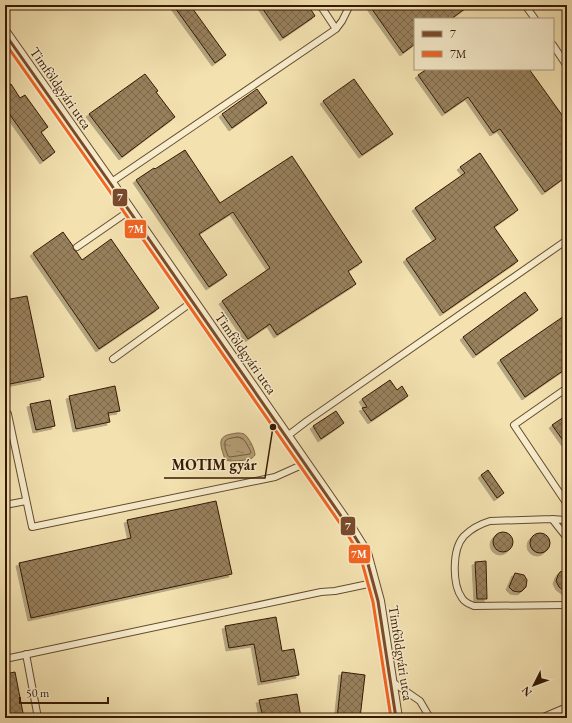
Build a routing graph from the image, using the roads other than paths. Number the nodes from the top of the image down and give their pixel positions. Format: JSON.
{"nodes":[{"id":1,"x":320,"y":5,"type":"edge"},
{"id":2,"x":350,"y":5,"type":"edge"},
{"id":3,"x":525,"y":5,"type":"edge"},
{"id":4,"x":534,"y":18,"type":"edge"},
{"id":5,"x":336,"y":29,"type":"junction"},
{"id":6,"x":5,"y":34,"type":"edge"},
{"id":7,"x":554,"y":46,"type":"edge"},
{"id":8,"x":567,"y":66,"type":"edge"},
{"id":9,"x":110,"y":183,"type":"junction"},
{"id":10,"x":129,"y":211,"type":"junction"},
{"id":11,"x":567,"y":240,"type":"edge"},
{"id":12,"x":77,"y":247,"type":"dead end"},
{"id":13,"x":192,"y":302,"type":"junction"},
{"id":14,"x":113,"y":359,"type":"dead end"},
{"id":15,"x":567,"y":388,"type":"edge"},
{"id":16,"x":8,"y":414,"type":"dead end"},
{"id":17,"x":286,"y":437,"type":"junction"},
{"id":18,"x":304,"y":464,"type":"junction"},
{"id":19,"x":26,"y":501,"type":"junction"},
{"id":20,"x":567,"y":504,"type":"edge"},
{"id":21,"x":5,"y":505,"type":"edge"},
{"id":22,"x":552,"y":519,"type":"junction"},
{"id":23,"x":567,"y":519,"type":"edge"},
{"id":24,"x":567,"y":538,"type":"edge"},
{"id":25,"x":373,"y":583,"type":"junction"},
{"id":26,"x":567,"y":605,"type":"edge"},
{"id":27,"x":26,"y":654,"type":"junction"},
{"id":28,"x":5,"y":659,"type":"edge"},
{"id":29,"x":391,"y":681,"type":"junction"},
{"id":30,"x":567,"y":706,"type":"edge"},
{"id":31,"x":38,"y":718,"type":"edge"},
{"id":32,"x":396,"y":718,"type":"edge"},
{"id":33,"x":430,"y":718,"type":"edge"},
{"id":34,"x":541,"y":718,"type":"edge"}],
"edges":[{"from":1,"to":5,"type":"lane"},
{"from":2,"to":5,"type":"lane"},
{"from":3,"to":4,"type":"lane"},
{"from":5,"to":9,"type":"lane"},
{"from":6,"to":9,"type":"street","name":"Timföldgyári utca"},
{"from":7,"to":8,"type":"lane"},
{"from":9,"to":10,"type":"street","name":"Timföldgyári utca"},
{"from":10,"to":12,"type":"lane"},
{"from":10,"to":13,"type":"street","name":"Timföldgyári utca"},
{"from":11,"to":17,"type":"lane"},
{"from":13,"to":14,"type":"lane"},
{"from":13,"to":17,"type":"street","name":"Timföldgyári utca"},
{"from":15,"to":20,"type":"lane"},
{"from":16,"to":19,"type":"lane"},
{"from":17,"to":18,"type":"street","name":"Timföldgyári utca"},
{"from":18,"to":19,"type":"lane"},
{"from":18,"to":25,"type":"street","name":"Timföldgyári utca"},
{"from":19,"to":21,"type":"lane"},
{"from":22,"to":23,"type":"lane"},
{"from":22,"to":24,"type":"lane"},
{"from":22,"to":26,"type":"lane"},
{"from":25,"to":27,"type":"lane"},
{"from":25,"to":29,"type":"street","name":"Timföldgyári utca"},
{"from":27,"to":28,"type":"lane"},
{"from":27,"to":31,"type":"lane"},
{"from":29,"to":32,"type":"street","name":"Timföldgyári utca"},
{"from":29,"to":33,"type":"lane"},
{"from":30,"to":34,"type":"lane"}]}
